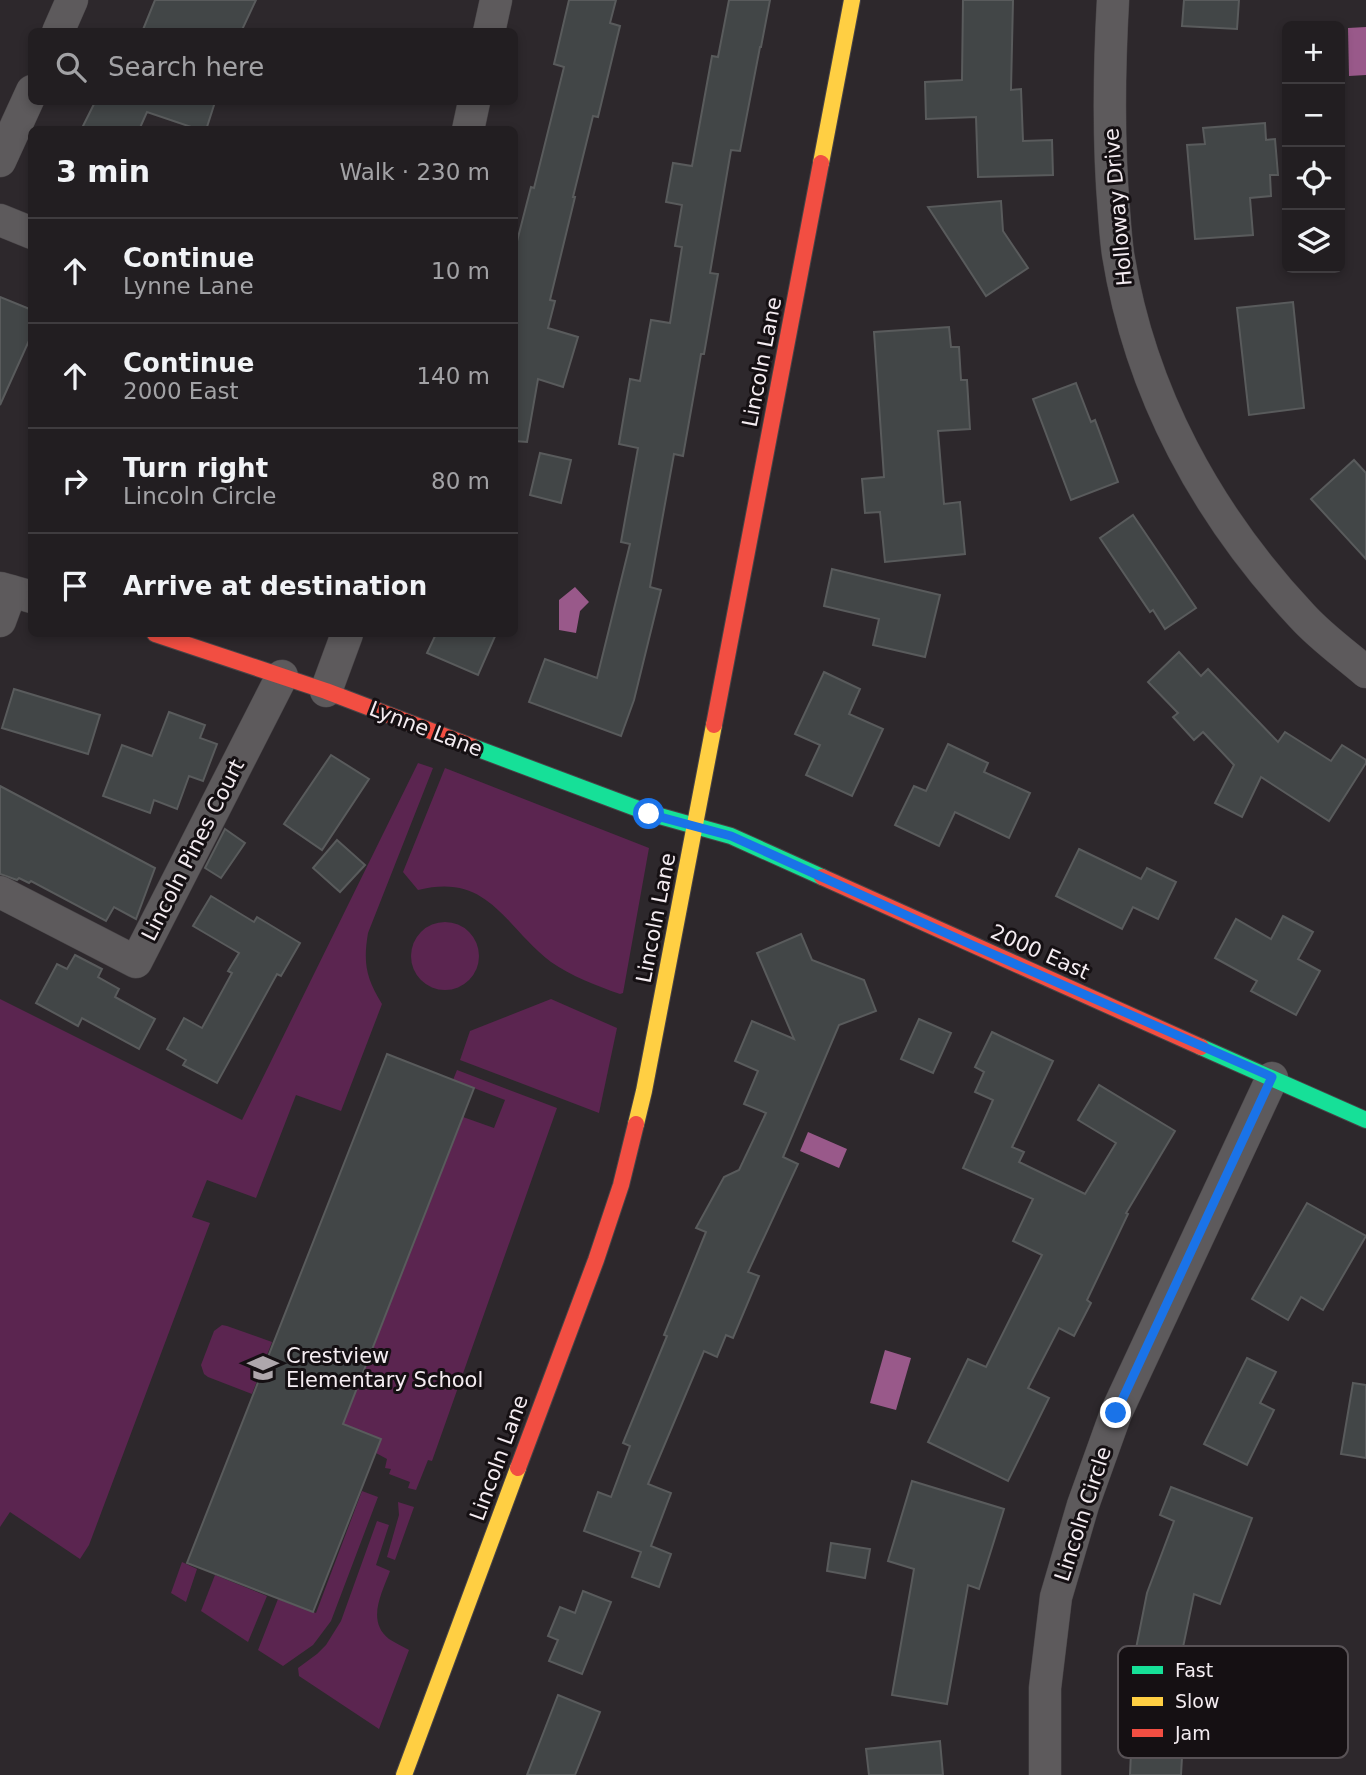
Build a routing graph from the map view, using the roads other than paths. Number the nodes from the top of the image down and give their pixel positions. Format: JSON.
{"nodes":[{"id":1,"x":72,"y":0,"type":"edge"},
{"id":2,"x":496,"y":0,"type":"edge"},
{"id":3,"x":852,"y":0,"type":"edge"},
{"id":4,"x":1113,"y":0,"type":"edge"},
{"id":5,"x":60,"y":28,"type":"edge"},
{"id":6,"x":490,"y":28,"type":"edge"},
{"id":7,"x":28,"y":100,"type":"edge"},
{"id":8,"x":473,"y":105,"type":"edge"},
{"id":9,"x":469,"y":126,"type":"edge"},
{"id":10,"x":0,"y":161,"type":"edge"},
{"id":11,"x":0,"y":220,"type":"edge"},
{"id":12,"x":28,"y":231,"type":"edge"},
{"id":13,"x":14,"y":592,"type":"edge"},
{"id":14,"x":0,"y":621,"type":"edge"},
{"id":15,"x":164,"y":637,"type":"edge"},
{"id":16,"x":346,"y":637,"type":"edge"},
{"id":17,"x":1366,"y":672,"type":"edge"},
{"id":18,"x":282,"y":676,"type":"junction"},
{"id":19,"x":326,"y":691,"type":"junction"},
{"id":20,"x":695,"y":826,"type":"junction"},
{"id":21,"x":0,"y":892,"type":"edge"},
{"id":22,"x":1272,"y":1077,"type":"junction"},
{"id":23,"x":1366,"y":1120,"type":"edge"},
{"id":24,"x":404,"y":1775,"type":"edge"},
{"id":25,"x":1045,"y":1775,"type":"edge"}],
"edges":[{"from":1,"to":5,"type":"street"},
{"from":2,"to":6,"type":"street"},
{"from":3,"to":20,"type":"street","name":"Lincoln Lane"},
{"from":4,"to":17,"type":"street","name":"Holloway Drive"},
{"from":7,"to":10,"type":"street"},
{"from":8,"to":9,"type":"street"},
{"from":11,"to":12,"type":"street"},
{"from":13,"to":14,"type":"street"},
{"from":15,"to":18,"type":"street","name":"Lynne Lane"},
{"from":16,"to":19,"type":"street"},
{"from":18,"to":19,"type":"street","name":"Lynne Lane"},
{"from":18,"to":21,"type":"street","name":"Lincoln Pines Court"},
{"from":19,"to":20,"type":"street","name":"Lynne Lane"},
{"from":20,"to":22,"type":"street","name":"2000 East"},
{"from":20,"to":24,"type":"street","name":"Lincoln Lane"},
{"from":22,"to":23,"type":"street","name":"2000 East"},
{"from":22,"to":25,"type":"street","name":"Lincoln Circle"}]}
